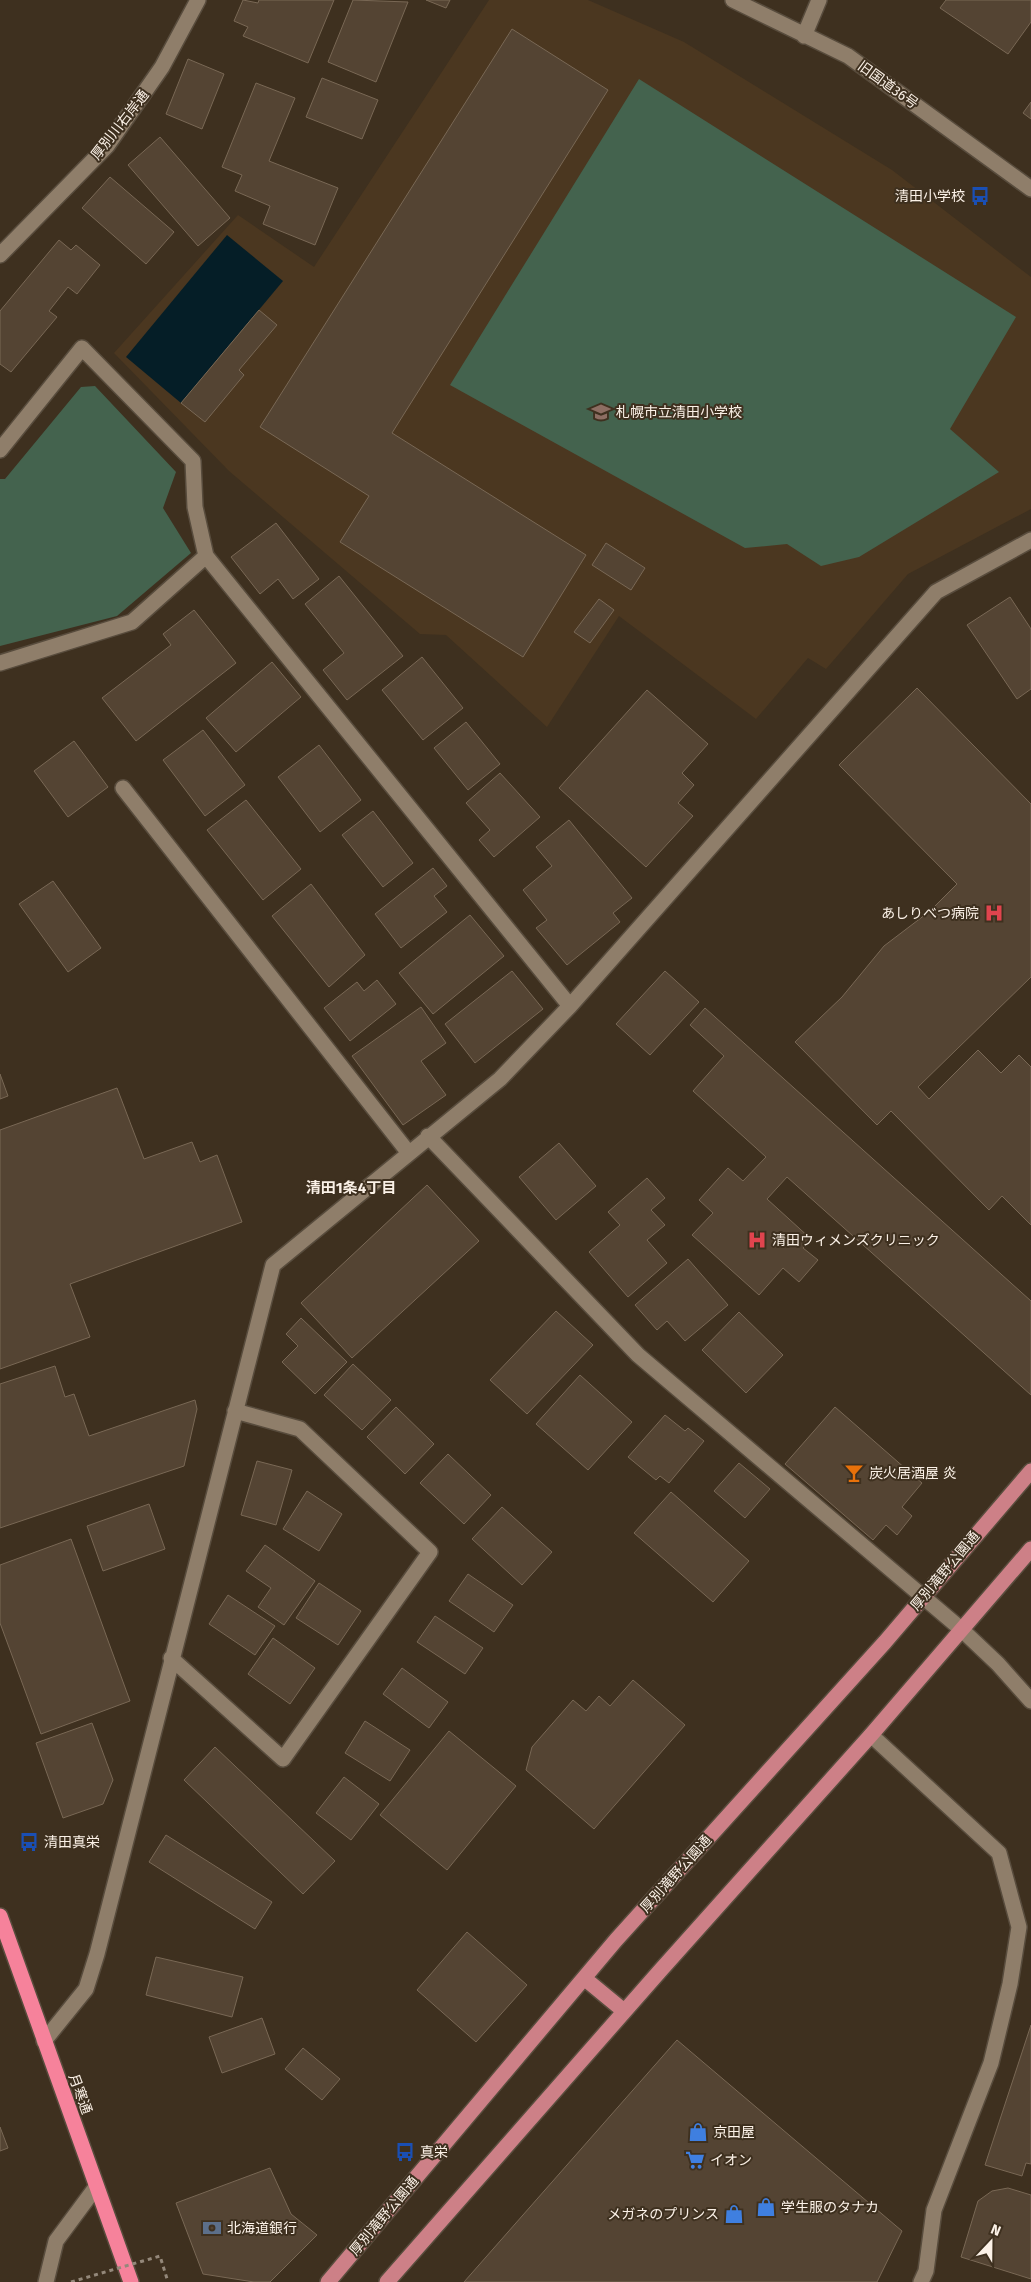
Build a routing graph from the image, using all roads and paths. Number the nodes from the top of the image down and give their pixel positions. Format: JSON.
{"nodes":[{"id":1,"x":198,"y":0,"type":"edge"},
{"id":2,"x":734,"y":0,"type":"edge"},
{"id":3,"x":819,"y":0,"type":"edge"},
{"id":4,"x":804,"y":36,"type":"junction"},
{"id":5,"x":1031,"y":189,"type":"edge"},
{"id":6,"x":0,"y":255,"type":"edge"},
{"id":7,"x":0,"y":450,"type":"edge"},
{"id":8,"x":1031,"y":540,"type":"edge"},
{"id":9,"x":206,"y":556,"type":"junction"},
{"id":10,"x":0,"y":663,"type":"edge"},
{"id":11,"x":123,"y":788,"type":"dead end"},
{"id":12,"x":570,"y":1006,"type":"junction"},
{"id":13,"x":428,"y":1136,"type":"junction"},
{"id":14,"x":408,"y":1152,"type":"junction"},
{"id":15,"x":235,"y":1411,"type":"junction"},
{"id":16,"x":1031,"y":1471,"type":"edge"},
{"id":17,"x":1031,"y":1549,"type":"edge"},
{"id":18,"x":922,"y":1598,"type":"junction"},
{"id":19,"x":961,"y":1629,"type":"junction"},
{"id":20,"x":171,"y":1658,"type":"junction"},
{"id":21,"x":1031,"y":1701,"type":"edge"},
{"id":22,"x":871,"y":1735,"type":"junction"},
{"id":23,"x":0,"y":1916,"type":"edge"},
{"id":24,"x":584,"y":1978,"type":"junction"},
{"id":25,"x":624,"y":2011,"type":"junction"},
{"id":26,"x":44,"y":2040,"type":"junction"},
{"id":27,"x":96,"y":2187,"type":"junction"},
{"id":28,"x":46,"y":2282,"type":"edge"},
{"id":29,"x":72,"y":2282,"type":"edge"},
{"id":30,"x":131,"y":2282,"type":"edge"},
{"id":31,"x":168,"y":2282,"type":"edge"},
{"id":32,"x":328,"y":2282,"type":"edge"},
{"id":33,"x":387,"y":2282,"type":"edge"},
{"id":34,"x":921,"y":2282,"type":"edge"}],
"edges":[{"from":1,"to":6,"type":"street","name":"厚別川右岸通"},
{"from":2,"to":4,"type":"street","name":"旧国道36号"},
{"from":3,"to":4,"type":"street"},
{"from":4,"to":5,"type":"street","name":"旧国道36号"},
{"from":7,"to":9,"type":"street"},
{"from":8,"to":12,"type":"street"},
{"from":9,"to":10,"type":"street"},
{"from":9,"to":12,"type":"street"},
{"from":11,"to":14,"type":"street"},
{"from":12,"to":13,"type":"street"},
{"from":13,"to":14,"type":"street"},
{"from":13,"to":18,"type":"street"},
{"from":14,"to":15,"type":"street"},
{"from":15,"to":20,"type":"street"},
{"from":15,"to":20,"type":"street"},
{"from":16,"to":18,"type":"main road","name":"厚別滝野公園通"},
{"from":17,"to":19,"type":"main road"},
{"from":18,"to":19,"type":"street"},
{"from":18,"to":24,"type":"main road","name":"厚別滝野公園通"},
{"from":19,"to":21,"type":"street"},
{"from":19,"to":22,"type":"main road"},
{"from":20,"to":26,"type":"street"},
{"from":22,"to":25,"type":"main road"},
{"from":22,"to":34,"type":"street"},
{"from":23,"to":26,"type":"highway","name":"月寒通"},
{"from":24,"to":25,"type":"main road"},
{"from":24,"to":32,"type":"main road","name":"厚別滝野公園通"},
{"from":25,"to":33,"type":"main road"},
{"from":26,"to":27,"type":"highway","name":"月寒通"},
{"from":27,"to":28,"type":"street"},
{"from":27,"to":30,"type":"highway","name":"月寒通"},
{"from":29,"to":31,"type":"path","bridge":true}]}
